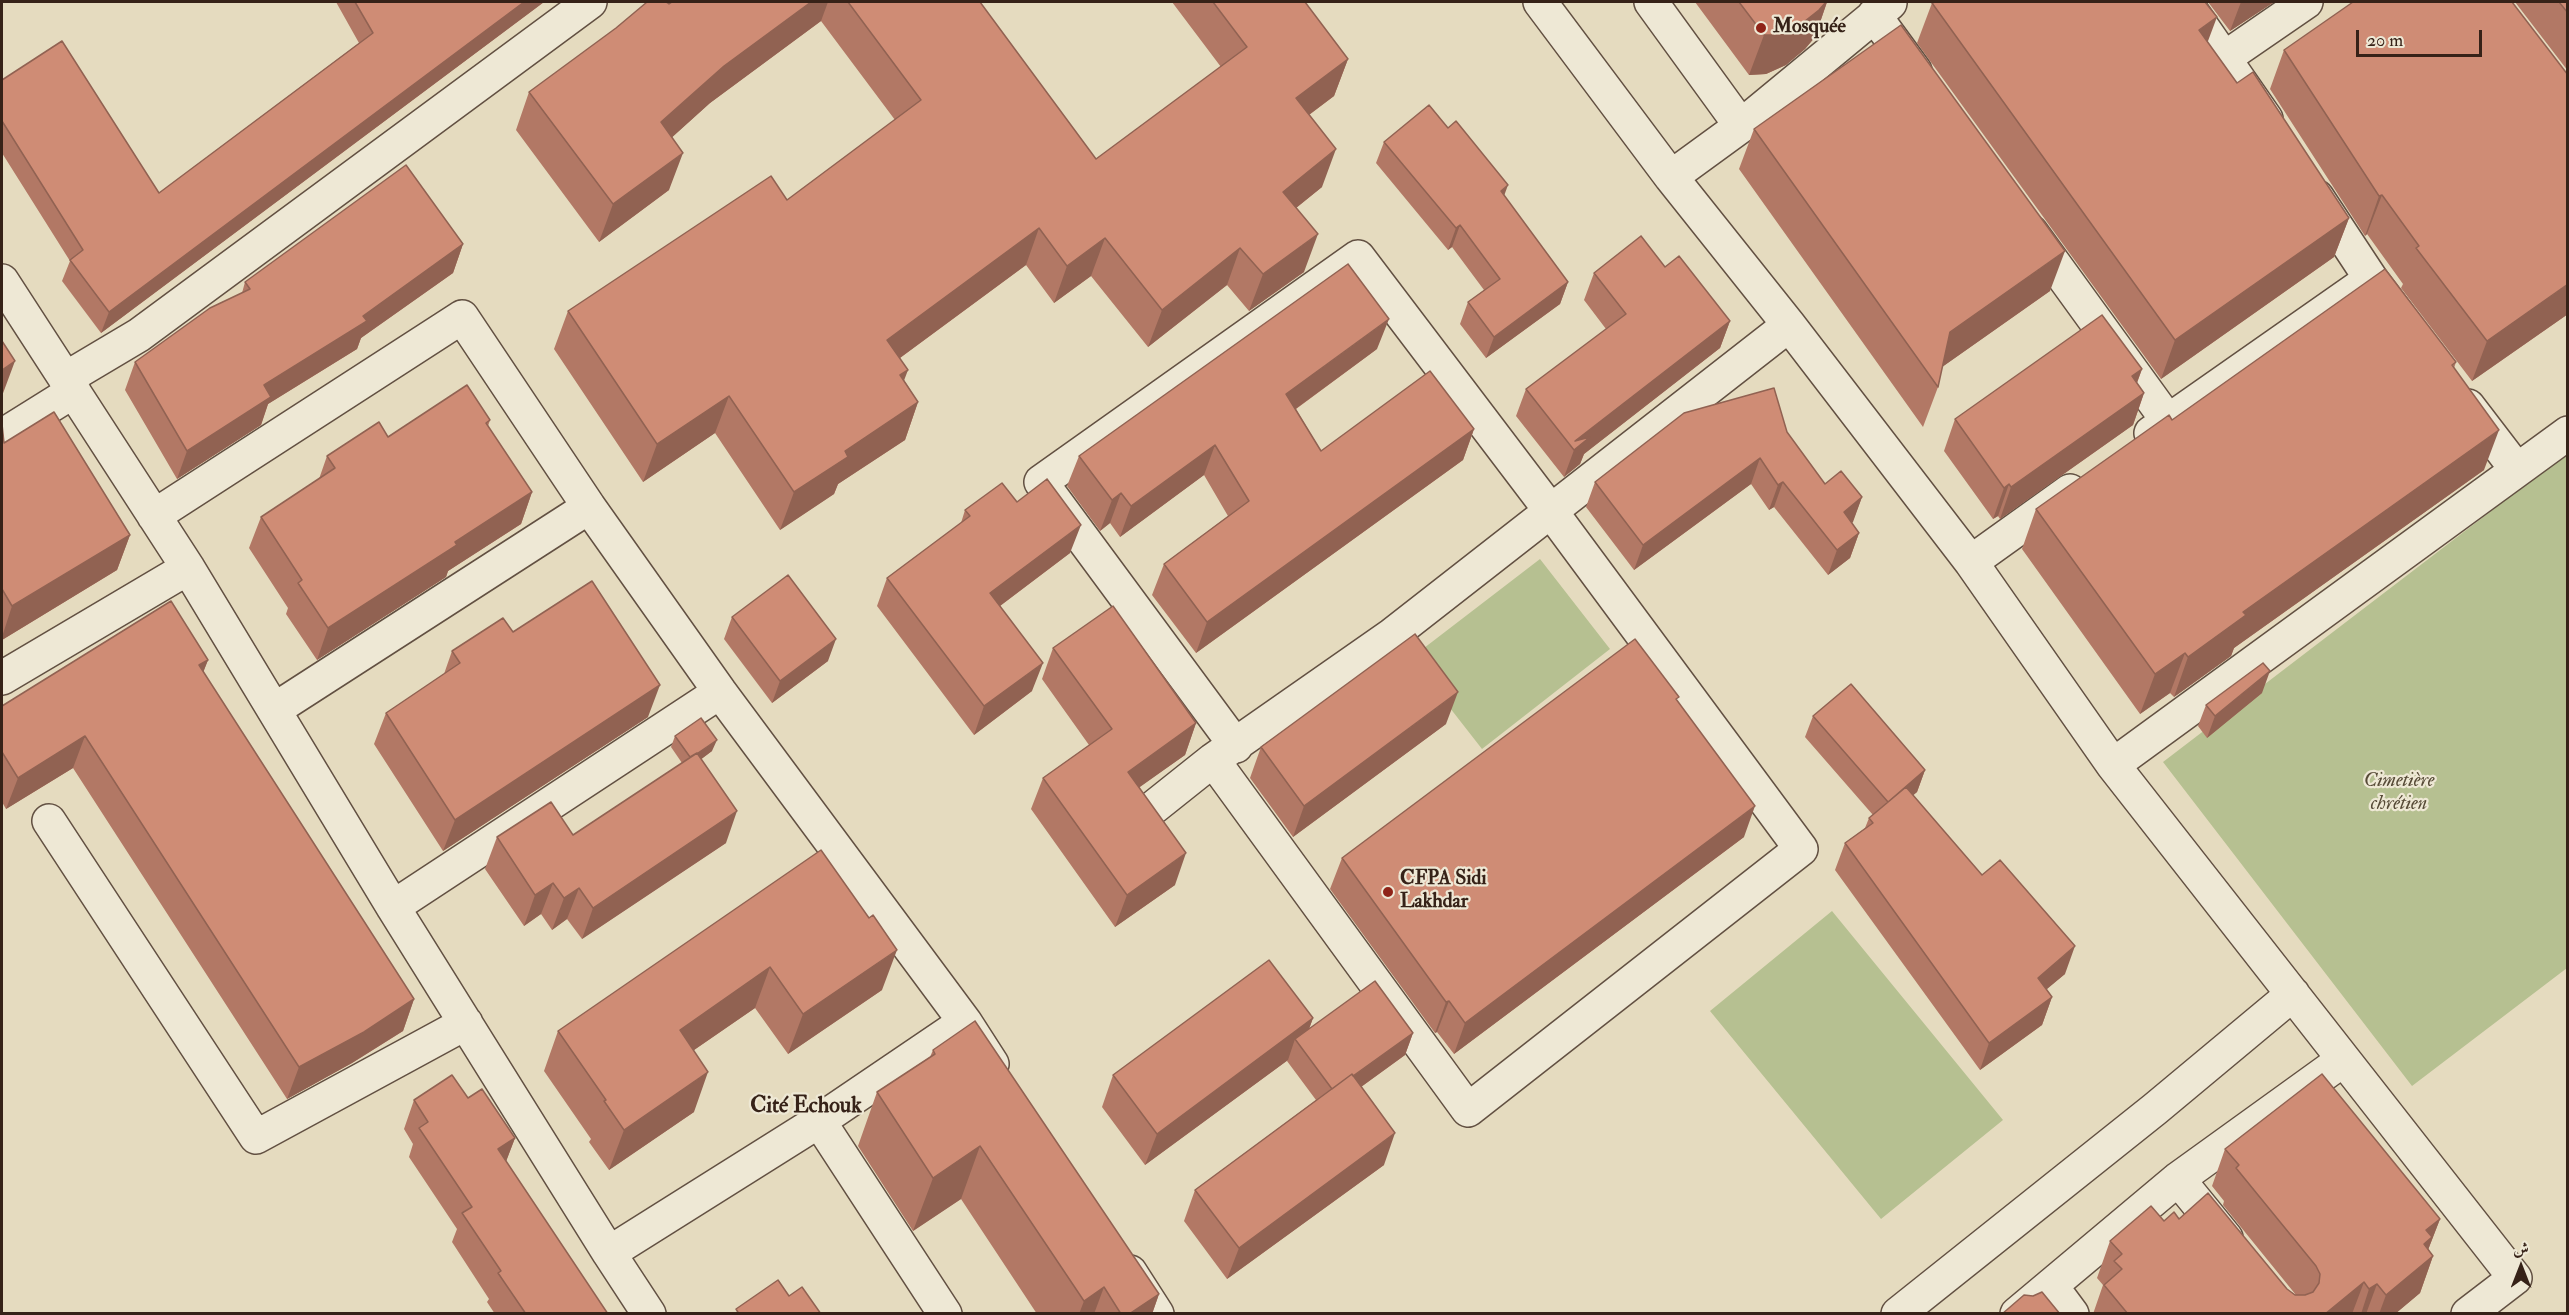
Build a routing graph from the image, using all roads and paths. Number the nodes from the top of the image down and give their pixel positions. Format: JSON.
{"nodes":[{"id":1,"x":590,"y":2,"type":"edge"},
{"id":2,"x":1540,"y":2,"type":"edge"},
{"id":3,"x":1652,"y":2,"type":"edge"},
{"id":4,"x":2185,"y":2,"type":"edge"},
{"id":5,"x":2306,"y":2,"type":"edge"},
{"id":6,"x":1883,"y":8,"type":"edge"},
{"id":7,"x":2226,"y":57,"type":"junction"},
{"id":8,"x":1930,"y":92,"type":"edge"},
{"id":9,"x":1741,"y":126,"type":"junction"},
{"id":10,"x":2282,"y":144,"type":"edge"},
{"id":11,"x":2301,"y":173,"type":"edge"},
{"id":12,"x":1671,"y":177,"type":"junction"},
{"id":13,"x":2014,"y":208,"type":"edge"},
{"id":14,"x":2371,"y":279,"type":"junction"},
{"id":15,"x":2,"y":282,"type":"edge"},
{"id":16,"x":1789,"y":325,"type":"junction"},
{"id":17,"x":2420,"y":343,"type":"edge"},
{"id":18,"x":2447,"y":379,"type":"edge"},
{"id":19,"x":69,"y":385,"type":"junction"},
{"id":20,"x":2168,"y":421,"type":"junction"},
{"id":21,"x":2568,"y":433,"type":"edge"},
{"id":22,"x":2,"y":436,"type":"edge"},
{"id":23,"x":2130,"y":448,"type":"edge"},
{"id":24,"x":2517,"y":470,"type":"junction"},
{"id":25,"x":2093,"y":475,"type":"edge"},
{"id":26,"x":590,"y":507,"type":"junction"},
{"id":27,"x":1550,"y":510,"type":"junction"},
{"id":28,"x":154,"y":516,"type":"junction"},
{"id":29,"x":1971,"y":562,"type":"junction"},
{"id":30,"x":188,"y":568,"type":"junction"},
{"id":31,"x":2,"y":678,"type":"edge"},
{"id":32,"x":720,"y":692,"type":"junction"},
{"id":33,"x":274,"y":710,"type":"junction"},
{"id":34,"x":1224,"y":753,"type":"junction"},
{"id":35,"x":2113,"y":765,"type":"junction"},
{"id":36,"x":1154,"y":807,"type":"edge"},
{"id":37,"x":49,"y":821,"type":"dead end"},
{"id":38,"x":393,"y":907,"type":"junction"},
{"id":39,"x":2293,"y":994,"type":"junction"},
{"id":40,"x":965,"y":1022,"type":"junction"},
{"id":41,"x":466,"y":1023,"type":"junction"},
{"id":42,"x":2343,"y":1060,"type":"junction"},
{"id":43,"x":1010,"y":1090,"type":"edge"},
{"id":44,"x":819,"y":1120,"type":"junction"},
{"id":45,"x":2178,"y":1179,"type":"junction"},
{"id":46,"x":1112,"y":1245,"type":"edge"},
{"id":47,"x":609,"y":1253,"type":"junction"},
{"id":48,"x":2244,"y":1260,"type":"edge"},
{"id":49,"x":2052,"y":1287,"type":"junction"},
{"id":50,"x":650,"y":1314,"type":"edge"},
{"id":51,"x":945,"y":1314,"type":"edge"},
{"id":52,"x":1157,"y":1314,"type":"edge"},
{"id":53,"x":1898,"y":1314,"type":"edge"},
{"id":54,"x":2017,"y":1314,"type":"edge"},
{"id":55,"x":2072,"y":1314,"type":"edge"},
{"id":56,"x":2468,"y":1314,"type":"edge"}],
"edges":[{"from":1,"to":19,"type":"street"},
{"from":2,"to":12,"type":"street"},
{"from":3,"to":9,"type":"street"},
{"from":4,"to":7,"type":"street"},
{"from":5,"to":7,"type":"street"},
{"from":6,"to":8,"type":"street"},
{"from":6,"to":9,"type":"street"},
{"from":7,"to":10,"type":"street"},
{"from":9,"to":12,"type":"street"},
{"from":11,"to":14,"type":"street"},
{"from":12,"to":16,"type":"street"},
{"from":13,"to":20,"type":"street"},
{"from":14,"to":17,"type":"street"},
{"from":14,"to":20,"type":"street"},
{"from":15,"to":19,"type":"street"},
{"from":16,"to":27,"type":"street"},
{"from":16,"to":29,"type":"street"},
{"from":18,"to":24,"type":"street"},
{"from":19,"to":22,"type":"street"},
{"from":19,"to":28,"type":"street"},
{"from":20,"to":23,"type":"street"},
{"from":21,"to":24,"type":"street"},
{"from":24,"to":35,"type":"street"},
{"from":25,"to":29,"type":"street"},
{"from":26,"to":28,"type":"street"},
{"from":26,"to":32,"type":"street"},
{"from":26,"to":33,"type":"street"},
{"from":27,"to":34,"type":"street"},
{"from":27,"to":34,"type":"street"},
{"from":27,"to":34,"type":"street"},
{"from":28,"to":30,"type":"street"},
{"from":29,"to":35,"type":"street"},
{"from":30,"to":31,"type":"street"},
{"from":30,"to":33,"type":"street"},
{"from":32,"to":38,"type":"street"},
{"from":32,"to":40,"type":"street"},
{"from":33,"to":38,"type":"street"},
{"from":34,"to":36,"type":"street"},
{"from":35,"to":39,"type":"street"},
{"from":37,"to":41,"type":"street"},
{"from":38,"to":41,"type":"street"},
{"from":39,"to":42,"type":"street"},
{"from":39,"to":53,"type":"street"},
{"from":40,"to":43,"type":"street"},
{"from":40,"to":44,"type":"street"},
{"from":41,"to":47,"type":"street"},
{"from":42,"to":45,"type":"street"},
{"from":42,"to":56,"type":"street"},
{"from":44,"to":47,"type":"street"},
{"from":44,"to":51,"type":"street"},
{"from":45,"to":48,"type":"street"},
{"from":45,"to":49,"type":"street"},
{"from":46,"to":52,"type":"street"},
{"from":47,"to":50,"type":"street"},
{"from":49,"to":54,"type":"street"},
{"from":49,"to":55,"type":"street"}]}
